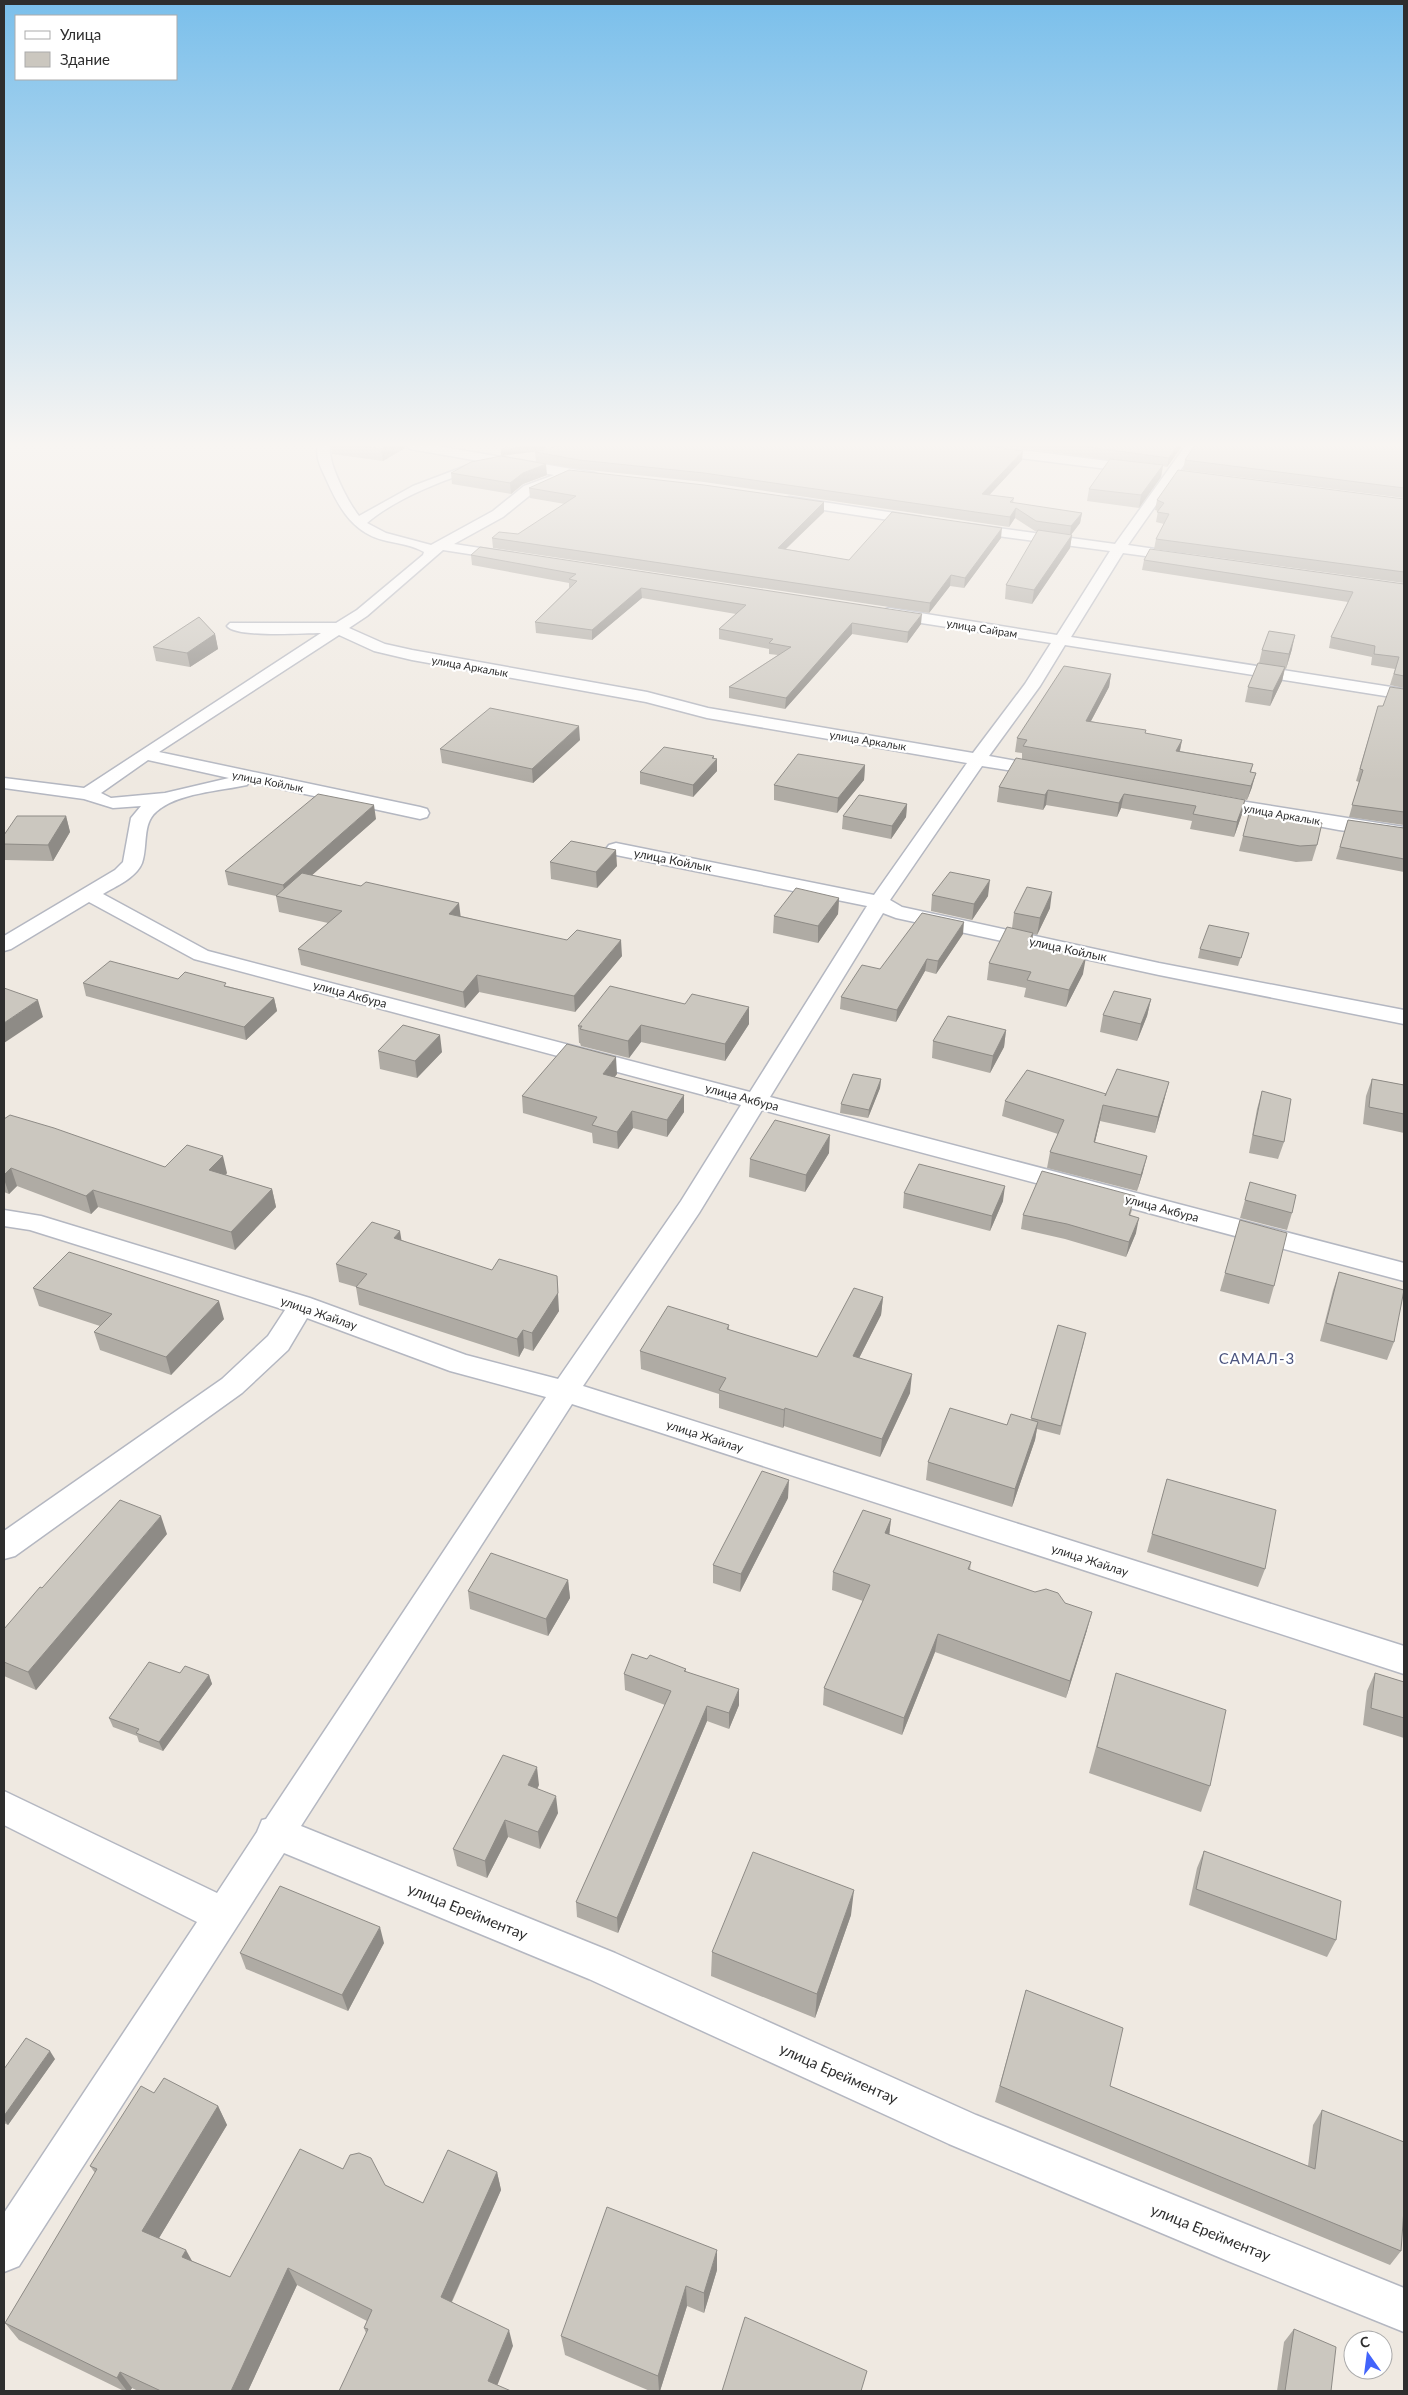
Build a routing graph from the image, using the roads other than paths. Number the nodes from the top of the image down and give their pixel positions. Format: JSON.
{"nodes":[{"id":1,"x":427,"y":557,"type":"edge"},
{"id":2,"x":511,"y":557,"type":"edge"},
{"id":3,"x":1113,"y":557,"type":"edge"},
{"id":4,"x":1184,"y":557,"type":"edge"},
{"id":5,"x":521,"y":558,"type":"edge"},
{"id":6,"x":1193,"y":558,"type":"edge"},
{"id":7,"x":872,"y":611,"type":"edge"},
{"id":8,"x":235,"y":626,"type":"dead end"},
{"id":9,"x":337,"y":628,"type":"junction"},
{"id":10,"x":1059,"y":641,"type":"junction"},
{"id":11,"x":1404,"y":694,"type":"edge"},
{"id":12,"x":145,"y":754,"type":"junction"},
{"id":13,"x":978,"y":759,"type":"junction"},
{"id":14,"x":1064,"y":774,"type":"edge"},
{"id":15,"x":263,"y":778,"type":"junction"},
{"id":16,"x":4,"y":783,"type":"edge"},
{"id":17,"x":87,"y":794,"type":"junction"},
{"id":18,"x":1188,"y":797,"type":"edge"},
{"id":19,"x":165,"y":798,"type":"junction"},
{"id":20,"x":113,"y":803,"type":"junction"},
{"id":21,"x":420,"y":813,"type":"dead end"},
{"id":22,"x":140,"y":818,"type":"junction"},
{"id":23,"x":1404,"y":833,"type":"edge"},
{"id":24,"x":616,"y":849,"type":"edge"},
{"id":25,"x":91,"y":895,"type":"junction"},
{"id":26,"x":879,"y":902,"type":"junction"},
{"id":27,"x":4,"y":945,"type":"edge"},
{"id":28,"x":1404,"y":1017,"type":"edge"},
{"id":29,"x":757,"y":1102,"type":"junction"},
{"id":30,"x":4,"y":1218,"type":"edge"},
{"id":31,"x":1404,"y":1272,"type":"edge"},
{"id":32,"x":301,"y":1305,"type":"junction"},
{"id":33,"x":565,"y":1391,"type":"junction"},
{"id":34,"x":4,"y":1548,"type":"edge"},
{"id":35,"x":1404,"y":1660,"type":"edge"},
{"id":36,"x":4,"y":1807,"type":"edge"},
{"id":37,"x":275,"y":1832,"type":"junction"},
{"id":38,"x":222,"y":1915,"type":"junction"},
{"id":39,"x":4,"y":2251,"type":"edge"},
{"id":40,"x":1404,"y":2310,"type":"edge"}],
"edges":[{"from":1,"to":9,"type":"street"},
{"from":2,"to":5,"type":"street"},
{"from":3,"to":10,"type":"street"},
{"from":4,"to":6,"type":"street"},
{"from":7,"to":10,"type":"street","name":"улица Сайрам"},
{"from":8,"to":9,"type":"street"},
{"from":9,"to":12,"type":"street"},
{"from":9,"to":13,"type":"street","name":"улица Аркалык"},
{"from":10,"to":11,"type":"street","name":"улица Сайрам"},
{"from":10,"to":13,"type":"street"},
{"from":12,"to":15,"type":"street","name":"улица Койлык"},
{"from":12,"to":17,"type":"street"},
{"from":13,"to":14,"type":"street","name":"улица Аркалык"},
{"from":13,"to":26,"type":"street"},
{"from":15,"to":19,"type":"street"},
{"from":15,"to":21,"type":"street","name":"улица Койлык"},
{"from":16,"to":17,"type":"street"},
{"from":17,"to":20,"type":"street"},
{"from":18,"to":23,"type":"street","name":"улица Аркалык"},
{"from":19,"to":20,"type":"street"},
{"from":19,"to":22,"type":"street"},
{"from":20,"to":22,"type":"street"},
{"from":22,"to":25,"type":"street"},
{"from":24,"to":26,"type":"street","name":"улица Койлык"},
{"from":25,"to":27,"type":"street"},
{"from":25,"to":29,"type":"street","name":"улица Акбура"},
{"from":26,"to":28,"type":"street","name":"улица Койлык"},
{"from":26,"to":29,"type":"street"},
{"from":29,"to":31,"type":"street","name":"улица Акбура"},
{"from":29,"to":33,"type":"street"},
{"from":30,"to":32,"type":"street","name":"улица Жайлау"},
{"from":32,"to":33,"type":"street","name":"улица Жайлау"},
{"from":32,"to":34,"type":"street"},
{"from":33,"to":35,"type":"street","name":"улица Жайлау"},
{"from":33,"to":37,"type":"street"},
{"from":36,"to":38,"type":"street"},
{"from":37,"to":38,"type":"street"},
{"from":37,"to":40,"type":"street","name":"улица Ерейментау"},
{"from":38,"to":39,"type":"street"}]}
